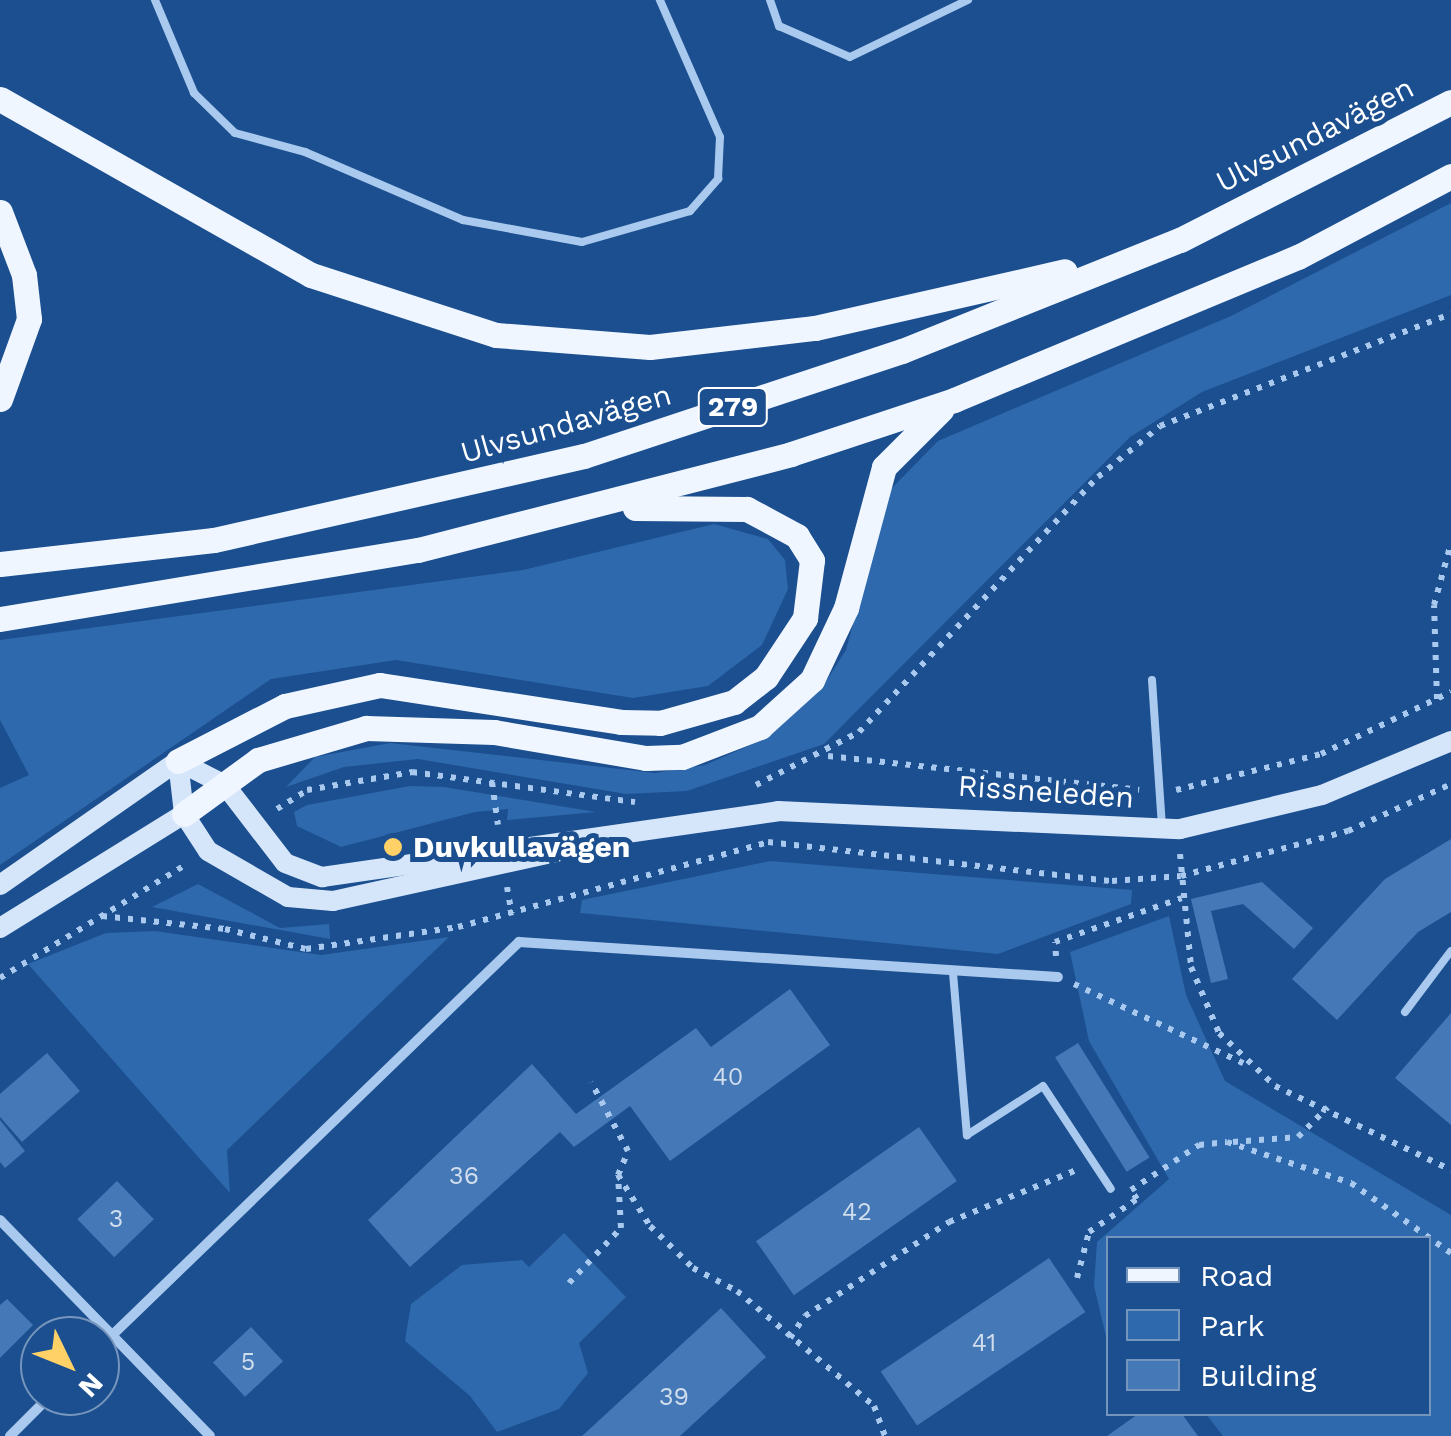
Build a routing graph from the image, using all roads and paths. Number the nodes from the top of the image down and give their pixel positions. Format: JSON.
{"nodes":[{"id":1,"x":155,"y":0,"type":"edge"},
{"id":2,"x":660,"y":0,"type":"edge"},
{"id":3,"x":770,"y":0,"type":"edge"},
{"id":4,"x":968,"y":0,"type":"edge"},
{"id":5,"x":0,"y":99,"type":"edge"},
{"id":6,"x":1451,"y":102,"type":"edge"},
{"id":7,"x":1451,"y":176,"type":"edge"},
{"id":8,"x":0,"y":212,"type":"edge"},
{"id":9,"x":1180,"y":240,"type":"junction"},
{"id":10,"x":1451,"y":314,"type":"edge"},
{"id":11,"x":0,"y":400,"type":"edge"},
{"id":12,"x":954,"y":400,"type":"junction"},
{"id":13,"x":605,"y":508,"type":"junction"},
{"id":14,"x":1451,"y":543,"type":"edge"},
{"id":15,"x":0,"y":564,"type":"edge"},
{"id":16,"x":0,"y":618,"type":"edge"},
{"id":17,"x":1152,"y":680,"type":"dead end"},
{"id":18,"x":1437,"y":699,"type":"dead end"},
{"id":19,"x":1451,"y":740,"type":"edge"},
{"id":20,"x":178,"y":761,"type":"junction"},
{"id":21,"x":225,"y":784,"type":"junction"},
{"id":22,"x":1451,"y":784,"type":"edge"},
{"id":23,"x":751,"y":787,"type":"dead end"},
{"id":24,"x":645,"y":802,"type":"dead end"},
{"id":25,"x":184,"y":814,"type":"junction"},
{"id":26,"x":254,"y":823,"type":"junction"},
{"id":27,"x":1171,"y":828,"type":"junction"},
{"id":28,"x":623,"y":835,"type":"junction"},
{"id":29,"x":208,"y":851,"type":"junction"},
{"id":30,"x":1180,"y":876,"type":"junction"},
{"id":31,"x":0,"y":885,"type":"edge"},
{"id":32,"x":1182,"y":898,"type":"junction"},
{"id":33,"x":100,"y":916,"type":"junction"},
{"id":34,"x":0,"y":928,"type":"edge"},
{"id":35,"x":1451,"y":951,"type":"edge"},
{"id":36,"x":953,"y":973,"type":"junction"},
{"id":37,"x":1058,"y":977,"type":"junction"},
{"id":38,"x":0,"y":978,"type":"edge"},
{"id":39,"x":1405,"y":1012,"type":"dead end"},
{"id":40,"x":1255,"y":1069,"type":"junction"},
{"id":41,"x":591,"y":1082,"type":"dead end"},
{"id":42,"x":1328,"y":1106,"type":"junction"},
{"id":43,"x":1227,"y":1142,"type":"junction"},
{"id":44,"x":1094,"y":1163,"type":"junction"},
{"id":45,"x":1451,"y":1170,"type":"edge"},
{"id":46,"x":618,"y":1175,"type":"junction"},
{"id":47,"x":1111,"y":1189,"type":"joint"},
{"id":48,"x":1131,"y":1190,"type":"junction"},
{"id":49,"x":0,"y":1220,"type":"edge"},
{"id":50,"x":1427,"y":1236,"type":"edge"},
{"id":51,"x":1078,"y":1278,"type":"dead end"},
{"id":52,"x":569,"y":1283,"type":"dead end"},
{"id":53,"x":93,"y":1316,"type":"edge"},
{"id":54,"x":120,"y":1327,"type":"edge"},
{"id":55,"x":790,"y":1338,"type":"junction"},
{"id":56,"x":120,"y":1343,"type":"edge"},
{"id":57,"x":30,"y":1416,"type":"edge"},
{"id":58,"x":10,"y":1436,"type":"edge"},
{"id":59,"x":210,"y":1436,"type":"edge"},
{"id":60,"x":885,"y":1436,"type":"edge"}],
"edges":[{"from":1,"to":2,"type":"lane"},
{"from":3,"to":4,"type":"lane"},
{"from":5,"to":9,"type":"main road"},
{"from":6,"to":9,"type":"main road","name":"Ulvsundavägen","number":"279"},
{"from":7,"to":12,"type":"main road","number":"279"},
{"from":8,"to":11,"type":"main road"},
{"from":9,"to":15,"type":"main road","name":"Ulvsundavägen","number":"279"},
{"from":10,"to":23,"type":"path"},
{"from":12,"to":13,"type":"main road","number":"279"},
{"from":12,"to":21,"type":"main road"},
{"from":13,"to":16,"type":"main road","number":"279"},
{"from":13,"to":20,"type":"main road"},
{"from":14,"to":18,"type":"path"},
{"from":17,"to":27,"type":"lane"},
{"from":19,"to":27,"type":"street","name":"Rissneleden"},
{"from":20,"to":21,"type":"street","name":"Rissneleden"},
{"from":20,"to":25,"type":"street","name":"Rissneleden"},
{"from":20,"to":31,"type":"street"},
{"from":21,"to":25,"type":"main road"},
{"from":21,"to":26,"type":"street","name":"Rissneleden"},
{"from":22,"to":30,"type":"path"},
{"from":24,"to":26,"type":"path"},
{"from":25,"to":29,"type":"street","name":"Rissneleden"},
{"from":25,"to":34,"type":"street"},
{"from":26,"to":28,"type":"street","name":"Rissneleden"},
{"from":27,"to":28,"type":"street","name":"Rissneleden"},
{"from":27,"to":30,"type":"path"},
{"from":28,"to":29,"type":"street","name":"Rissneleden"},
{"from":29,"to":33,"type":"path"},
{"from":30,"to":32,"type":"path"},
{"from":30,"to":33,"type":"path"},
{"from":32,"to":37,"type":"path"},
{"from":32,"to":40,"type":"path"},
{"from":33,"to":38,"type":"path"},
{"from":35,"to":39,"type":"lane"},
{"from":36,"to":37,"type":"street"},
{"from":36,"to":44,"type":"lane"},
{"from":36,"to":54,"type":"street"},
{"from":37,"to":40,"type":"path"},
{"from":40,"to":42,"type":"path"},
{"from":41,"to":46,"type":"path"},
{"from":42,"to":43,"type":"path"},
{"from":42,"to":45,"type":"path"},
{"from":43,"to":48,"type":"path"},
{"from":43,"to":50,"type":"path"},
{"from":44,"to":47,"type":"lane"},
{"from":44,"to":55,"type":"path"},
{"from":46,"to":52,"type":"path"},
{"from":46,"to":55,"type":"path"},
{"from":47,"to":48,"type":"path"},
{"from":48,"to":51,"type":"path"},
{"from":49,"to":53,"type":"street"},
{"from":55,"to":60,"type":"path"},
{"from":56,"to":59,"type":"street"},
{"from":57,"to":58,"type":"street"}]}
